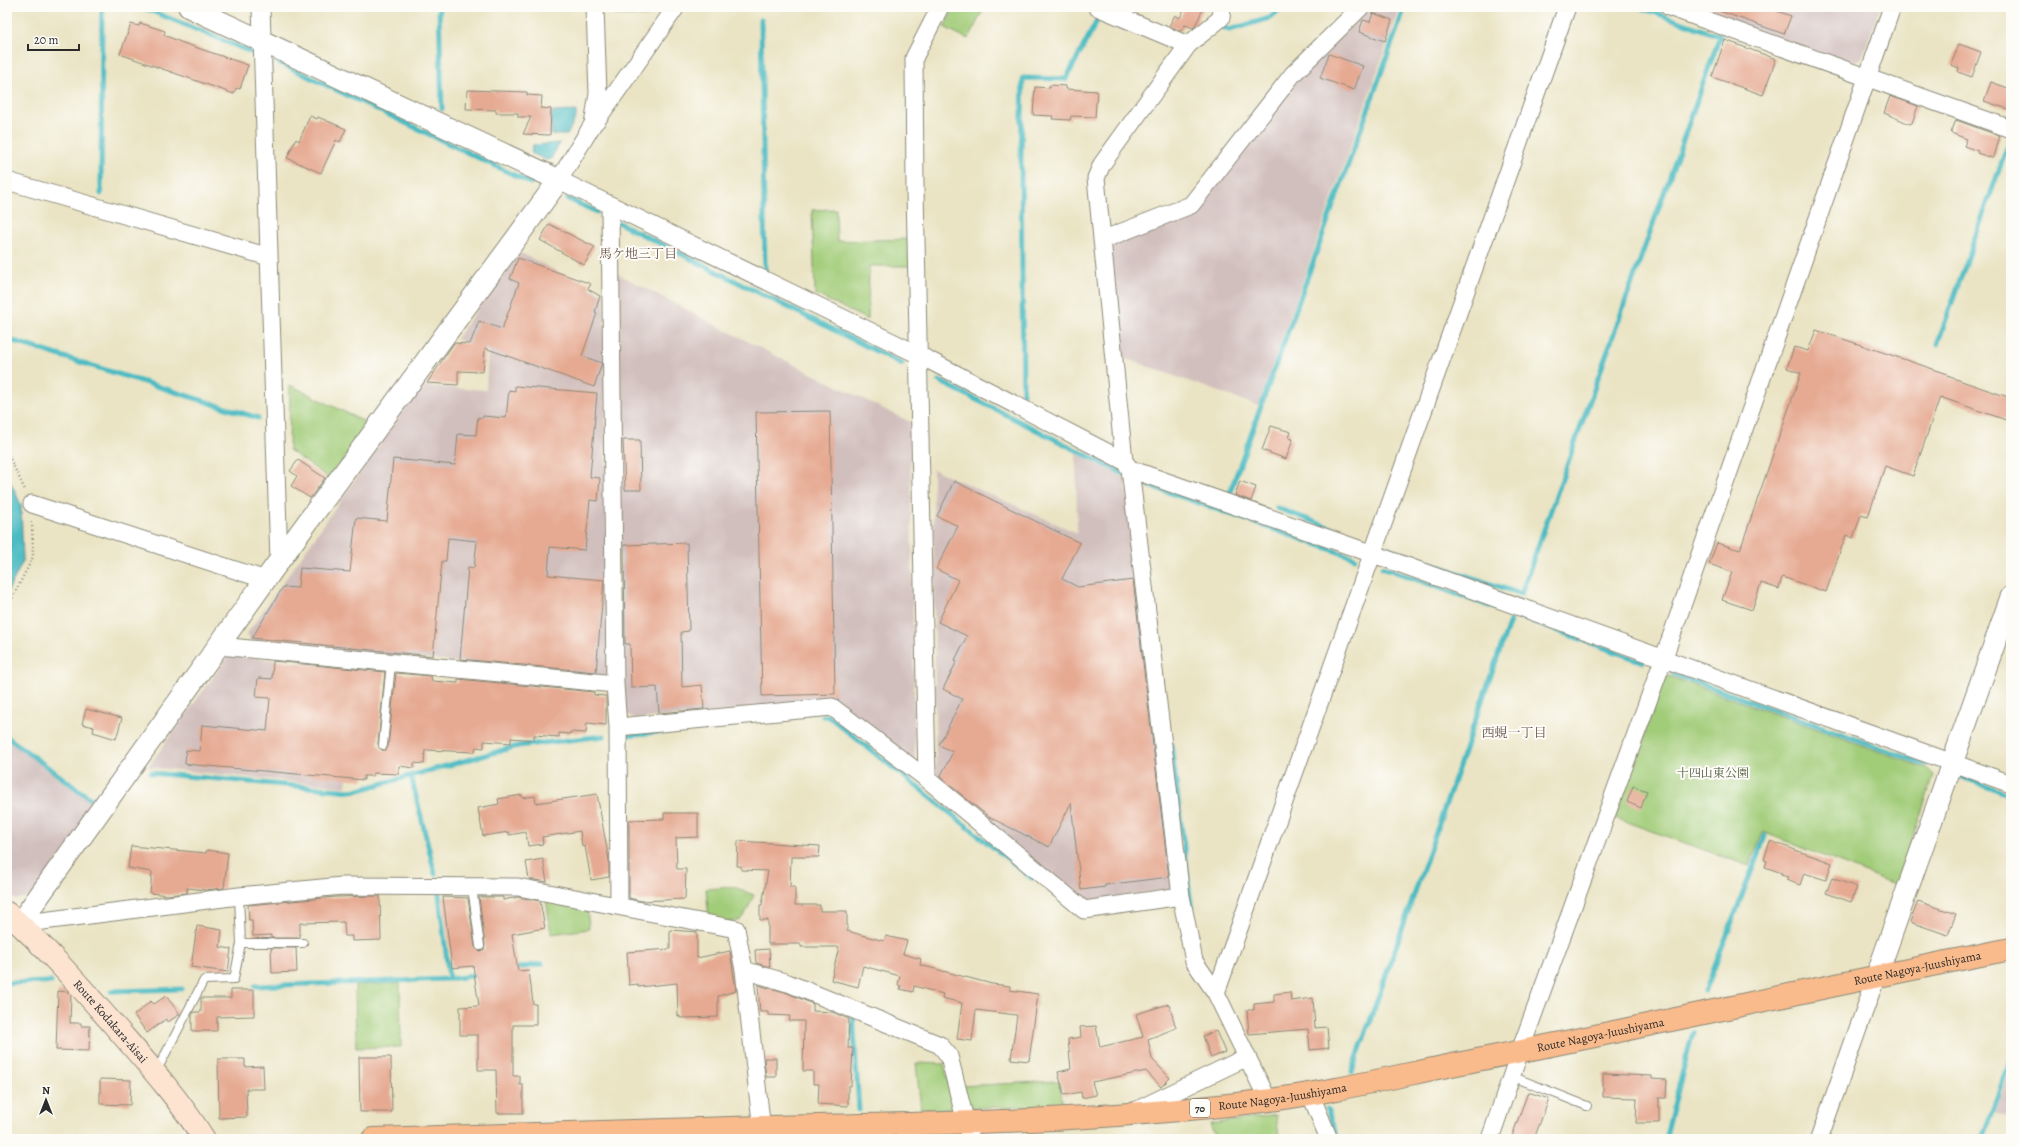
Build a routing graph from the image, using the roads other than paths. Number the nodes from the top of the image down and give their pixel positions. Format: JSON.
{"nodes":[{"id":1,"x":189,"y":7,"type":"edge"},
{"id":2,"x":261,"y":7,"type":"edge"},
{"id":3,"x":595,"y":7,"type":"edge"},
{"id":4,"x":676,"y":7,"type":"edge"},
{"id":5,"x":940,"y":7,"type":"edge"},
{"id":6,"x":1097,"y":7,"type":"edge"},
{"id":7,"x":1222,"y":7,"type":"edge"},
{"id":8,"x":1361,"y":7,"type":"edge"},
{"id":9,"x":1567,"y":7,"type":"edge"},
{"id":10,"x":1669,"y":7,"type":"edge"},
{"id":11,"x":1892,"y":7,"type":"edge"},
{"id":12,"x":262,"y":40,"type":"junction"},
{"id":13,"x":1188,"y":45,"type":"junction"},
{"id":14,"x":1868,"y":77,"type":"junction"},
{"id":15,"x":593,"y":124,"type":"junction"},
{"id":16,"x":2011,"y":128,"type":"edge"},
{"id":17,"x":559,"y":180,"type":"junction"},
{"id":18,"x":7,"y":181,"type":"edge"},
{"id":19,"x":610,"y":206,"type":"junction"},
{"id":20,"x":1102,"y":240,"type":"junction"},
{"id":21,"x":269,"y":257,"type":"junction"},
{"id":22,"x":919,"y":355,"type":"junction"},
{"id":23,"x":1127,"y":465,"type":"junction"},
{"id":24,"x":32,"y":504,"type":"road end"},
{"id":25,"x":1373,"y":554,"type":"junction"},
{"id":26,"x":279,"y":561,"type":"junction"},
{"id":27,"x":266,"y":580,"type":"junction"},
{"id":28,"x":2011,"y":597,"type":"edge"},
{"id":29,"x":219,"y":646,"type":"junction"},
{"id":30,"x":1663,"y":660,"type":"junction"},
{"id":31,"x":391,"y":663,"type":"junction"},
{"id":32,"x":615,"y":684,"type":"junction"},
{"id":33,"x":618,"y":726,"type":"junction"},
{"id":34,"x":383,"y":745,"type":"dead end"},
{"id":35,"x":1953,"y":763,"type":"junction"},
{"id":36,"x":926,"y":779,"type":"junction"},
{"id":37,"x":2011,"y":784,"type":"edge"},
{"id":38,"x":472,"y":887,"type":"junction"},
{"id":39,"x":239,"y":896,"type":"junction"},
{"id":40,"x":1181,"y":896,"type":"junction"},
{"id":41,"x":619,"y":906,"type":"junction"},
{"id":42,"x":13,"y":919,"type":"edge"},
{"id":43,"x":242,"y":943,"type":"junction"},
{"id":44,"x":302,"y":943,"type":"dead end"},
{"id":45,"x":480,"y":946,"type":"dead end"},
{"id":46,"x":2011,"y":949,"type":"edge"},
{"id":47,"x":744,"y":970,"type":"junction"},
{"id":48,"x":1877,"y":975,"type":"junction"},
{"id":49,"x":1216,"y":993,"type":"junction"},
{"id":50,"x":1520,"y":1052,"type":"junction"},
{"id":51,"x":1247,"y":1057,"type":"junction"},
{"id":52,"x":155,"y":1072,"type":"junction"},
{"id":53,"x":1511,"y":1076,"type":"junction"},
{"id":54,"x":1310,"y":1093,"type":"junction"},
{"id":55,"x":1268,"y":1100,"type":"junction"},
{"id":56,"x":1587,"y":1106,"type":"dead end"},
{"id":57,"x":1126,"y":1115,"type":"junction"},
{"id":58,"x":968,"y":1131,"type":"edge"},
{"id":59,"x":762,"y":1133,"type":"edge"},
{"id":60,"x":204,"y":1139,"type":"edge"},
{"id":61,"x":373,"y":1139,"type":"edge"},
{"id":62,"x":1329,"y":1139,"type":"edge"},
{"id":63,"x":1490,"y":1139,"type":"edge"},
{"id":64,"x":1819,"y":1139,"type":"edge"}],
"edges":[{"from":1,"to":12,"type":"street"},
{"from":2,"to":12,"type":"street"},
{"from":3,"to":15,"type":"street"},
{"from":4,"to":15,"type":"street"},
{"from":5,"to":22,"type":"street"},
{"from":6,"to":13,"type":"street"},
{"from":7,"to":13,"type":"street"},
{"from":8,"to":20,"type":"street"},
{"from":9,"to":25,"type":"street"},
{"from":10,"to":14,"type":"street"},
{"from":11,"to":14,"type":"street"},
{"from":12,"to":17,"type":"street"},
{"from":12,"to":21,"type":"street"},
{"from":13,"to":20,"type":"street"},
{"from":14,"to":16,"type":"street"},
{"from":14,"to":30,"type":"street"},
{"from":15,"to":17,"type":"street"},
{"from":17,"to":19,"type":"street"},
{"from":17,"to":26,"type":"street"},
{"from":18,"to":21,"type":"street"},
{"from":19,"to":22,"type":"street"},
{"from":19,"to":32,"type":"street"},
{"from":20,"to":23,"type":"street"},
{"from":21,"to":26,"type":"street"},
{"from":22,"to":23,"type":"street"},
{"from":22,"to":36,"type":"street"},
{"from":23,"to":25,"type":"street"},
{"from":23,"to":40,"type":"street"},
{"from":24,"to":27,"type":"street"},
{"from":25,"to":30,"type":"street"},
{"from":25,"to":49,"type":"street"},
{"from":26,"to":27,"type":"street"},
{"from":27,"to":29,"type":"street"},
{"from":28,"to":35,"type":"street"},
{"from":29,"to":31,"type":"street"},
{"from":29,"to":42,"type":"street"},
{"from":30,"to":35,"type":"street"},
{"from":30,"to":50,"type":"street"},
{"from":31,"to":32,"type":"street"},
{"from":31,"to":34,"type":"lane"},
{"from":32,"to":33,"type":"street"},
{"from":33,"to":36,"type":"street"},
{"from":33,"to":41,"type":"street"},
{"from":35,"to":37,"type":"street"},
{"from":35,"to":48,"type":"street"},
{"from":36,"to":40,"type":"street"},
{"from":38,"to":39,"type":"street"},
{"from":38,"to":41,"type":"street"},
{"from":38,"to":45,"type":"lane"},
{"from":39,"to":42,"type":"street"},
{"from":39,"to":43,"type":"lane"},
{"from":40,"to":49,"type":"street"},
{"from":41,"to":47,"type":"street"},
{"from":42,"to":52,"type":"main road","name":"Route Kodakara-Aisai"},
{"from":43,"to":44,"type":"lane"},
{"from":43,"to":52,"type":"lane"},
{"from":46,"to":48,"type":"main road","name":"Route Nagoya-Juushiyama","number":"70"},
{"from":47,"to":58,"type":"street"},
{"from":47,"to":59,"type":"street"},
{"from":48,"to":50,"type":"main road","name":"Route Nagoya-Juushiyama","number":"70"},
{"from":48,"to":64,"type":"street"},
{"from":49,"to":51,"type":"street"},
{"from":50,"to":53,"type":"street"},
{"from":50,"to":54,"type":"main road","name":"Route Nagoya-Juushiyama","number":"70"},
{"from":51,"to":55,"type":"street"},
{"from":51,"to":57,"type":"street"},
{"from":52,"to":60,"type":"main road","name":"Route Kodakara-Aisai"},
{"from":53,"to":56,"type":"lane"},
{"from":53,"to":63,"type":"street"},
{"from":54,"to":55,"type":"main road","name":"Route Nagoya-Juushiyama","number":"70"},
{"from":54,"to":62,"type":"street"},
{"from":55,"to":57,"type":"main road","name":"Route Nagoya-Juushiyama","number":"70"},
{"from":57,"to":58,"type":"main road","name":"Route Nagoya-Juushiyama","number":"70"},
{"from":58,"to":59,"type":"main road","name":"Route Nagoya-Juushiyama","number":"70"},
{"from":59,"to":61,"type":"main road","name":"Route Nagoya-Juushiyama","number":"70"}]}
